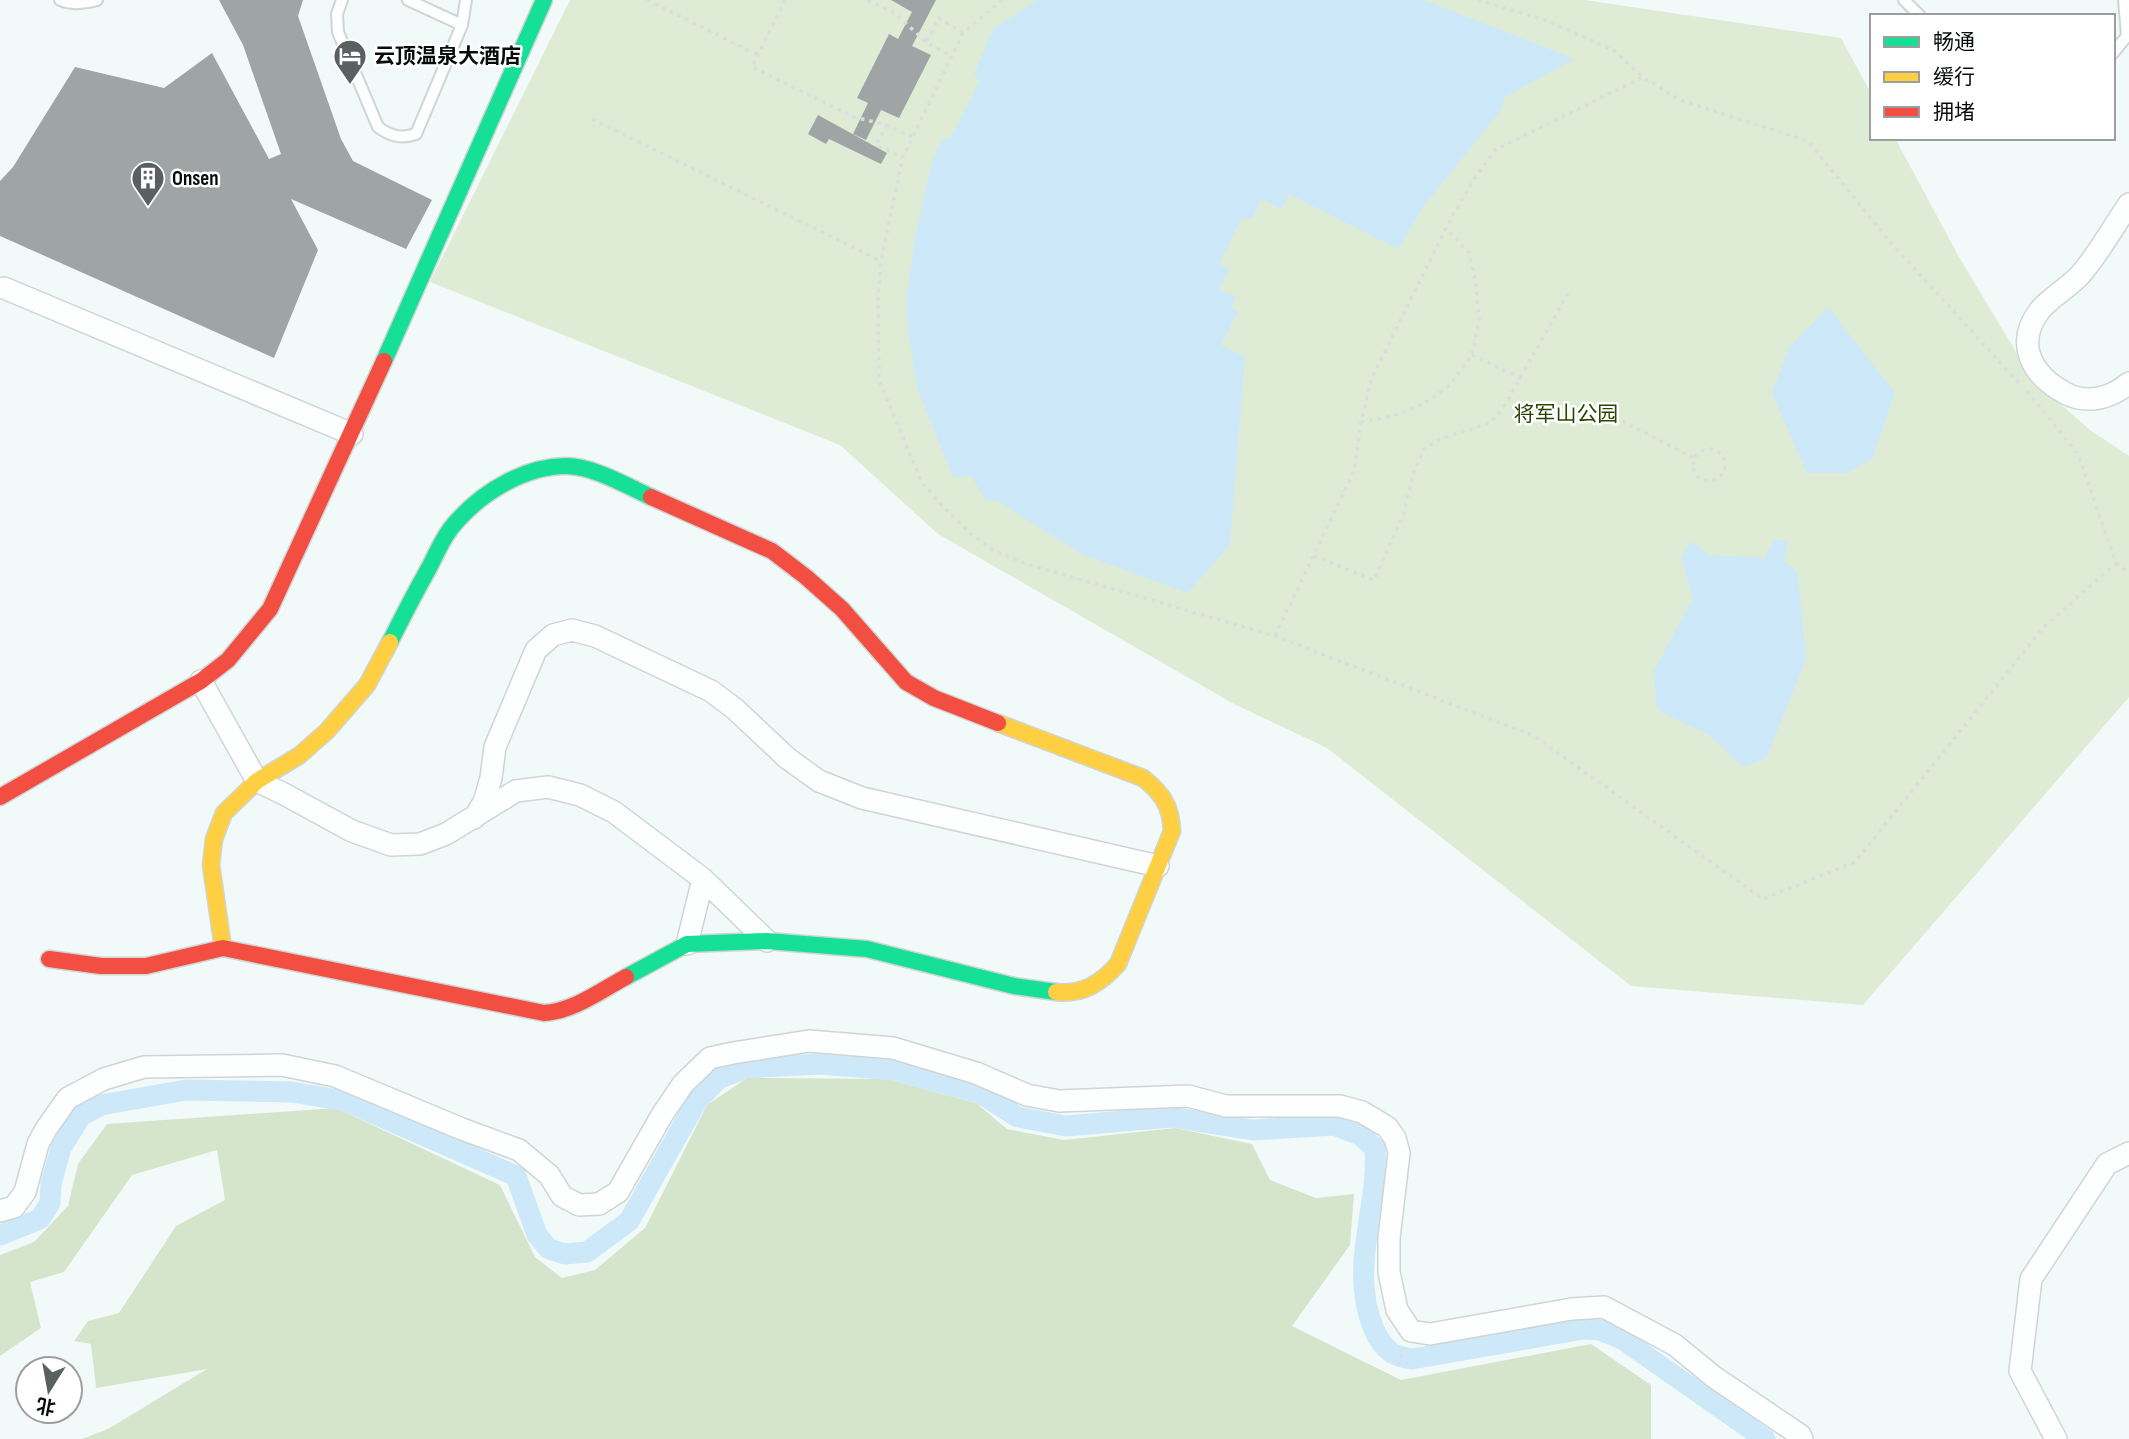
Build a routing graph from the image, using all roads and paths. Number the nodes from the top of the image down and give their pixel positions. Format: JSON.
{"nodes":[{"id":1,"x":60,"y":0,"type":"edge"},
{"id":2,"x":97,"y":0,"type":"edge"},
{"id":3,"x":342,"y":0,"type":"edge"},
{"id":4,"x":408,"y":0,"type":"edge"},
{"id":5,"x":466,"y":0,"type":"edge"},
{"id":6,"x":544,"y":0,"type":"edge"},
{"id":7,"x":647,"y":0,"type":"edge"},
{"id":8,"x":785,"y":0,"type":"edge"},
{"id":9,"x":868,"y":0,"type":"edge"},
{"id":10,"x":1002,"y":0,"type":"edge"},
{"id":11,"x":1478,"y":0,"type":"edge"},
{"id":12,"x":1904,"y":0,"type":"edge"},
{"id":13,"x":2124,"y":0,"type":"edge"},
{"id":14,"x":1918,"y":14,"type":"edge"},
{"id":15,"x":462,"y":26,"type":"junction"},
{"id":16,"x":964,"y":33,"type":"junction"},
{"id":17,"x":926,"y":42,"type":"junction"},
{"id":18,"x":2115,"y":51,"type":"edge"},
{"id":19,"x":758,"y":55,"type":"junction"},
{"id":20,"x":952,"y":56,"type":"junction"},
{"id":21,"x":1643,"y":77,"type":"junction"},
{"id":22,"x":592,"y":119,"type":"dead end"},
{"id":23,"x":887,"y":125,"type":"junction"},
{"id":24,"x":913,"y":137,"type":"junction"},
{"id":25,"x":903,"y":157,"type":"junction"},
{"id":26,"x":2129,"y":204,"type":"edge"},
{"id":27,"x":1446,"y":228,"type":"junction"},
{"id":28,"x":881,"y":261,"type":"junction"},
{"id":29,"x":4,"y":288,"type":"dead end"},
{"id":30,"x":1570,"y":290,"type":"dead end"},
{"id":31,"x":1472,"y":355,"type":"junction"},
{"id":32,"x":1519,"y":378,"type":"junction"},
{"id":33,"x":1527,"y":381,"type":"dead end"},
{"id":34,"x":2129,"y":383,"type":"edge"},
{"id":35,"x":1622,"y":421,"type":"dead end"},
{"id":36,"x":1361,"y":422,"type":"junction"},
{"id":37,"x":352,"y":434,"type":"junction"},
{"id":38,"x":1694,"y":458,"type":"junction"},
{"id":39,"x":1314,"y":556,"type":"junction"},
{"id":40,"x":2116,"y":563,"type":"junction"},
{"id":41,"x":2129,"y":573,"type":"edge"},
{"id":42,"x":1275,"y":636,"type":"junction"},
{"id":43,"x":201,"y":681,"type":"junction"},
{"id":44,"x":257,"y":781,"type":"junction"},
{"id":45,"x":0,"y":797,"type":"edge"},
{"id":46,"x":474,"y":818,"type":"junction"},
{"id":47,"x":1158,"y":866,"type":"junction"},
{"id":48,"x":703,"y":879,"type":"junction"},
{"id":49,"x":767,"y":941,"type":"junction"},
{"id":50,"x":687,"y":944,"type":"junction"},
{"id":51,"x":223,"y":948,"type":"junction"},
{"id":52,"x":49,"y":959,"type":"dead end"},
{"id":53,"x":2129,"y":1153,"type":"edge"},
{"id":54,"x":0,"y":1211,"type":"edge"},
{"id":55,"x":1405,"y":1345,"type":"dead end"},
{"id":56,"x":1398,"y":1366,"type":"dead end"},
{"id":57,"x":1802,"y":1439,"type":"edge"},
{"id":58,"x":2056,"y":1439,"type":"edge"}],
"edges":[{"from":1,"to":2,"type":"lane"},
{"from":3,"to":15,"type":"lane"},
{"from":4,"to":15,"type":"lane"},
{"from":5,"to":15,"type":"lane"},
{"from":6,"to":37,"type":"street"},
{"from":7,"to":19,"type":"path"},
{"from":8,"to":19,"type":"path"},
{"from":9,"to":17,"type":"path"},
{"from":10,"to":16,"type":"path"},
{"from":11,"to":21,"type":"path"},
{"from":12,"to":14,"type":"lane"},
{"from":13,"to":18,"type":"lane"},
{"from":16,"to":17,"type":"path"},
{"from":16,"to":20,"type":"path"},
{"from":17,"to":20,"type":"path"},
{"from":19,"to":23,"type":"path"},
{"from":20,"to":24,"type":"path"},
{"from":21,"to":27,"type":"path"},
{"from":21,"to":40,"type":"path"},
{"from":22,"to":28,"type":"path"},
{"from":23,"to":24,"type":"path"},
{"from":23,"to":25,"type":"path"},
{"from":24,"to":25,"type":"path"},
{"from":25,"to":28,"type":"path"},
{"from":26,"to":34,"type":"street"},
{"from":27,"to":31,"type":"path"},
{"from":27,"to":36,"type":"path"},
{"from":28,"to":42,"type":"path"},
{"from":29,"to":37,"type":"street"},
{"from":30,"to":32,"type":"path"},
{"from":31,"to":32,"type":"path"},
{"from":31,"to":36,"type":"path"},
{"from":32,"to":33,"type":"path"},
{"from":32,"to":39,"type":"path"},
{"from":35,"to":38,"type":"path"},
{"from":36,"to":39,"type":"path"},
{"from":37,"to":43,"type":"street"},
{"from":38,"to":38,"type":"path"},
{"from":39,"to":42,"type":"path"},
{"from":40,"to":41,"type":"path"},
{"from":40,"to":42,"type":"path"},
{"from":43,"to":44,"type":"street"},
{"from":43,"to":45,"type":"street"},
{"from":44,"to":46,"type":"street"},
{"from":44,"to":47,"type":"street"},
{"from":44,"to":51,"type":"street"},
{"from":46,"to":47,"type":"street"},
{"from":46,"to":48,"type":"street"},
{"from":47,"to":49,"type":"street"},
{"from":48,"to":49,"type":"street"},
{"from":48,"to":50,"type":"street"},
{"from":49,"to":50,"type":"street"},
{"from":50,"to":51,"type":"street"},
{"from":51,"to":52,"type":"street"},
{"from":53,"to":58,"type":"street"},
{"from":54,"to":57,"type":"street"},
{"from":55,"to":56,"type":"path"}]}
